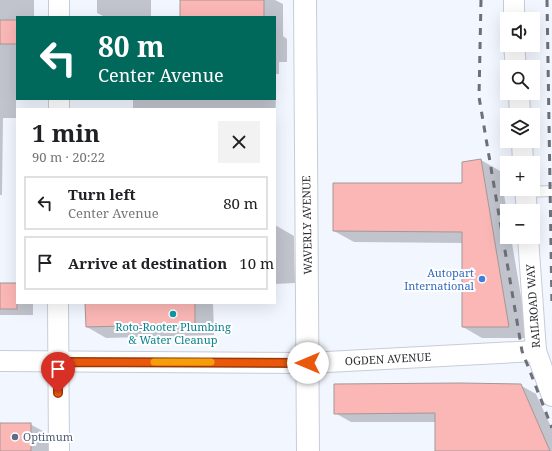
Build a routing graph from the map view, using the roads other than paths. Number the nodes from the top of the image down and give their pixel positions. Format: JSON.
{"nodes":[{"id":1,"x":59,"y":0,"type":"edge"},
{"id":2,"x":305,"y":0,"type":"edge"},
{"id":3,"x":514,"y":0,"type":"edge"},
{"id":4,"x":514,"y":12,"type":"edge"},
{"id":5,"x":59,"y":16,"type":"edge"},
{"id":6,"x":552,"y":191,"type":"edge"},
{"id":7,"x":526,"y":197,"type":"edge"},
{"id":8,"x":528,"y":244,"type":"edge"},
{"id":9,"x":58,"y":304,"type":"edge"},
{"id":10,"x":536,"y":351,"type":"junction"},
{"id":11,"x":0,"y":361,"type":"edge"},
{"id":12,"x":58,"y":362,"type":"junction"},
{"id":13,"x":308,"y":363,"type":"junction"},
{"id":14,"x":552,"y":396,"type":"edge"},
{"id":15,"x":59,"y":451,"type":"edge"},
{"id":16,"x":308,"y":451,"type":"edge"}],
"edges":[{"from":1,"to":5,"type":"street"},
{"from":2,"to":13,"type":"street","name":"WAVERLY AVENUE"},
{"from":3,"to":4,"type":"street"},
{"from":6,"to":7,"type":"lane"},
{"from":8,"to":10,"type":"street","name":"RAILROAD WAY"},
{"from":9,"to":12,"type":"street"},
{"from":10,"to":13,"type":"street","name":"OGDEN AVENUE"},
{"from":10,"to":14,"type":"street","name":"RAILROAD WAY"},
{"from":11,"to":12,"type":"street","name":"OGDEN AVENUE"},
{"from":12,"to":13,"type":"street","name":"OGDEN AVENUE"},
{"from":12,"to":15,"type":"street"},
{"from":13,"to":16,"type":"street","name":"WAVERLY AVENUE"}]}
